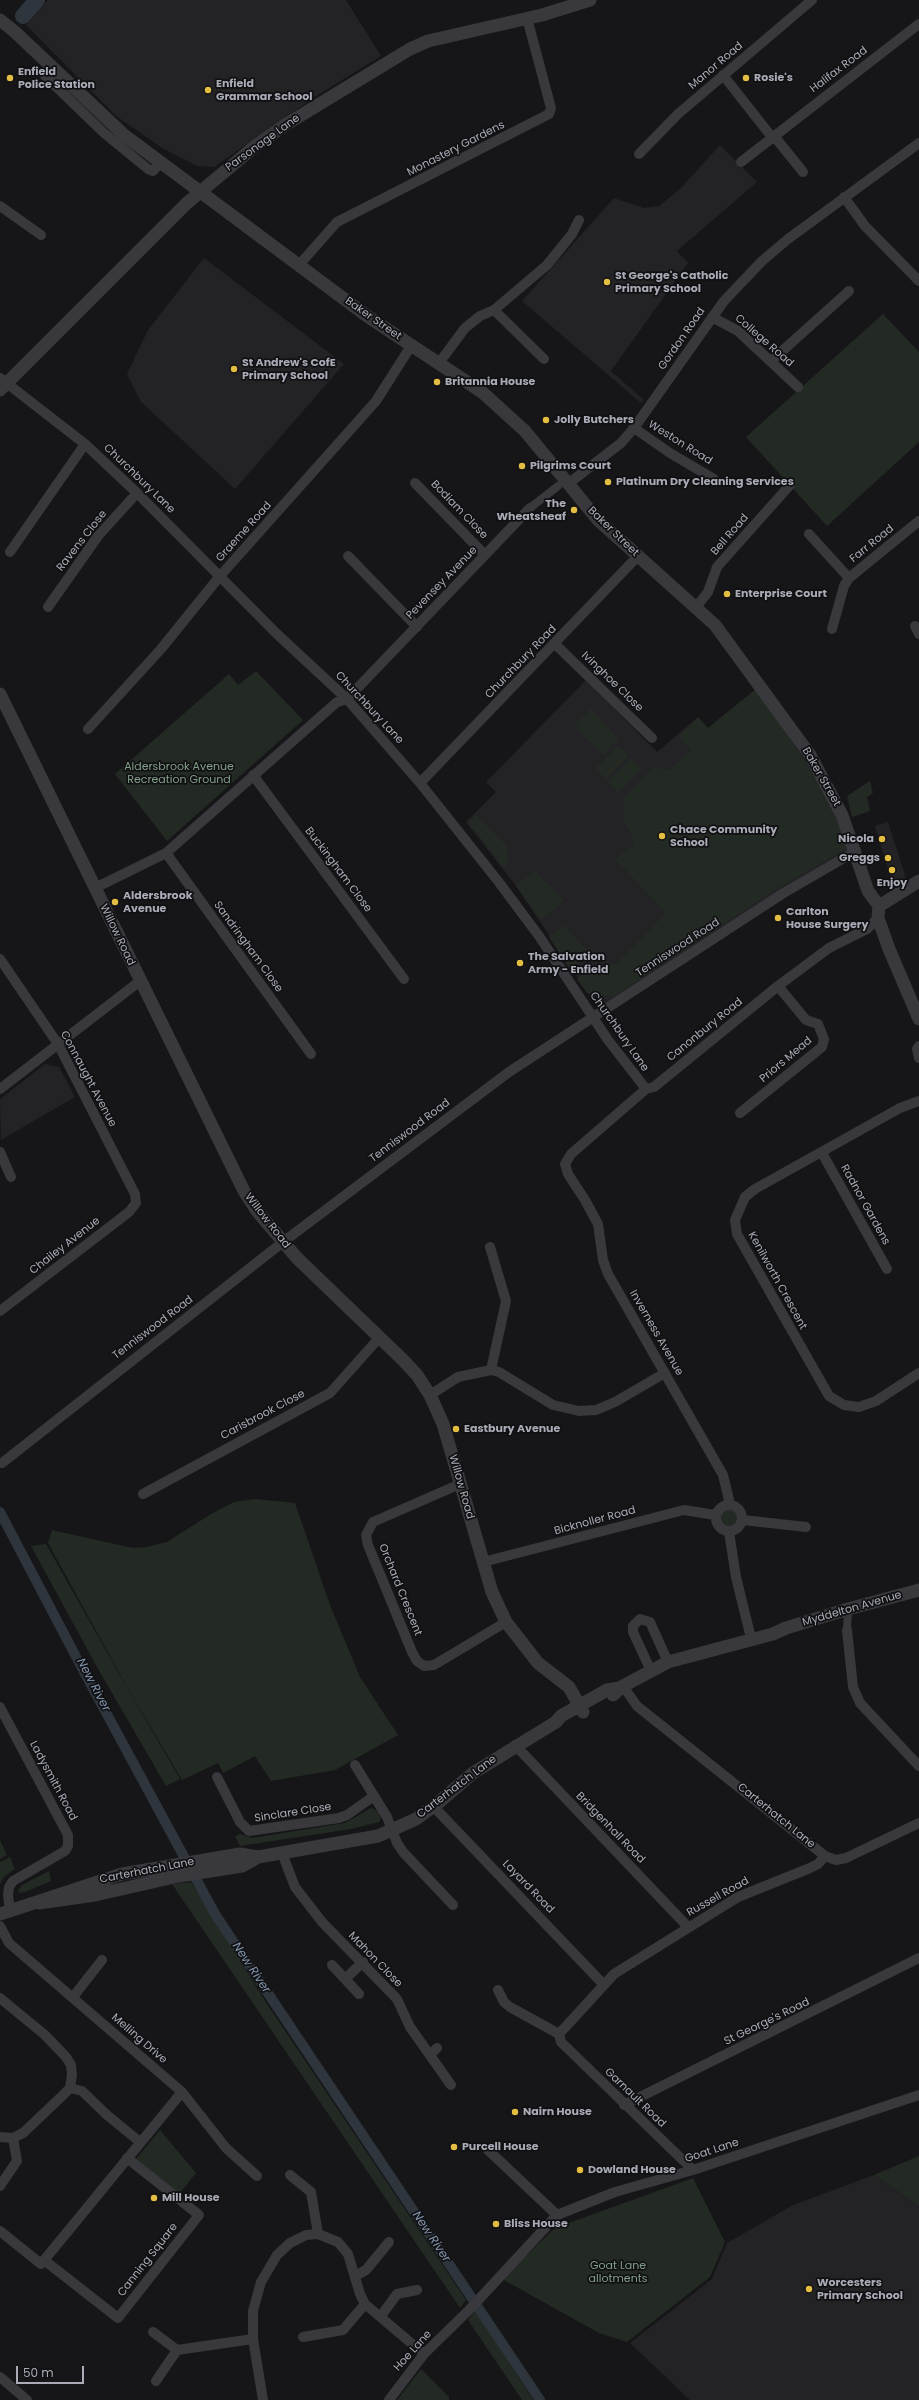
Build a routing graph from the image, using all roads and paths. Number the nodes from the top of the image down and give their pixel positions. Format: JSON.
{"nodes":[{"id":1,"x":587,"y":0,"type":"edge"},
{"id":2,"x":812,"y":0,"type":"edge"},
{"id":3,"x":1,"y":18,"type":"edge"},
{"id":4,"x":528,"y":18,"type":"junction"},
{"id":5,"x":919,"y":24,"type":"edge"},
{"id":6,"x":723,"y":75,"type":"junction"},
{"id":7,"x":773,"y":136,"type":"junction"},
{"id":8,"x":919,"y":144,"type":"edge"},
{"id":9,"x":639,"y":154,"type":"dead end"},
{"id":10,"x":741,"y":162,"type":"dead end"},
{"id":11,"x":803,"y":172,"type":"dead end"},
{"id":12,"x":200,"y":191,"type":"junction"},
{"id":13,"x":844,"y":197,"type":"junction"},
{"id":14,"x":0,"y":206,"type":"edge"},
{"id":15,"x":579,"y":220,"type":"dead end"},
{"id":16,"x":41,"y":235,"type":"dead end"},
{"id":17,"x":299,"y":265,"type":"junction"},
{"id":18,"x":919,"y":281,"type":"edge"},
{"id":19,"x":849,"y":290,"type":"dead end"},
{"id":20,"x":494,"y":310,"type":"junction"},
{"id":21,"x":712,"y":317,"type":"junction"},
{"id":22,"x":411,"y":346,"type":"junction"},
{"id":23,"x":544,"y":358,"type":"dead end"},
{"id":24,"x":771,"y":361,"type":"junction"},
{"id":25,"x":439,"y":363,"type":"junction"},
{"id":26,"x":2,"y":384,"type":"edge"},
{"id":27,"x":798,"y":387,"type":"dead end"},
{"id":28,"x":634,"y":428,"type":"junction"},
{"id":29,"x":85,"y":444,"type":"junction"},
{"id":30,"x":714,"y":478,"type":"dead end"},
{"id":31,"x":415,"y":482,"type":"dead end"},
{"id":32,"x":563,"y":485,"type":"junction"},
{"id":33,"x":790,"y":485,"type":"dead end"},
{"id":34,"x":137,"y":493,"type":"junction"},
{"id":35,"x":530,"y":508,"type":"joint"},
{"id":36,"x":919,"y":521,"type":"edge"},
{"id":37,"x":808,"y":534,"type":"dead end"},
{"id":38,"x":10,"y":552,"type":"dead end"},
{"id":39,"x":485,"y":555,"type":"junction"},
{"id":40,"x":348,"y":556,"type":"dead end"},
{"id":41,"x":638,"y":556,"type":"junction"},
{"id":42,"x":220,"y":576,"type":"junction"},
{"id":43,"x":849,"y":578,"type":"junction"},
{"id":44,"x":697,"y":606,"type":"junction"},
{"id":45,"x":48,"y":607,"type":"dead end"},
{"id":46,"x":416,"y":627,"type":"junction"},
{"id":47,"x":832,"y":628,"type":"dead end"},
{"id":48,"x":555,"y":644,"type":"junction"},
{"id":49,"x":0,"y":694,"type":"edge"},
{"id":50,"x":347,"y":699,"type":"junction"},
{"id":51,"x":88,"y":730,"type":"dead end"},
{"id":52,"x":652,"y":738,"type":"dead end"},
{"id":53,"x":253,"y":775,"type":"junction"},
{"id":54,"x":420,"y":783,"type":"junction"},
{"id":55,"x":856,"y":851,"type":"junction"},
{"id":56,"x":166,"y":853,"type":"junction"},
{"id":57,"x":919,"y":881,"type":"edge"},
{"id":58,"x":95,"y":888,"type":"junction"},
{"id":59,"x":878,"y":912,"type":"junction"},
{"id":60,"x":0,"y":959,"type":"edge"},
{"id":61,"x":404,"y":979,"type":"dead end"},
{"id":62,"x":140,"y":981,"type":"junction"},
{"id":63,"x":778,"y":986,"type":"junction"},
{"id":64,"x":918,"y":1014,"type":"edge"},
{"id":65,"x":593,"y":1018,"type":"junction"},
{"id":66,"x":58,"y":1044,"type":"junction"},
{"id":67,"x":919,"y":1046,"type":"edge"},
{"id":68,"x":311,"y":1054,"type":"dead end"},
{"id":69,"x":919,"y":1058,"type":"edge"},
{"id":70,"x":650,"y":1088,"type":"junction"},
{"id":71,"x":0,"y":1089,"type":"edge"},
{"id":72,"x":919,"y":1101,"type":"edge"},
{"id":73,"x":740,"y":1113,"type":"dead end"},
{"id":74,"x":0,"y":1152,"type":"edge"},
{"id":75,"x":822,"y":1153,"type":"junction"},
{"id":76,"x":568,"y":1174,"type":"joint"},
{"id":77,"x":11,"y":1177,"type":"dead end"},
{"id":78,"x":135,"y":1194,"type":"joint"},
{"id":79,"x":283,"y":1242,"type":"junction"},
{"id":80,"x":490,"y":1247,"type":"dead end"},
{"id":81,"x":887,"y":1269,"type":"dead end"},
{"id":82,"x":0,"y":1311,"type":"edge"},
{"id":83,"x":379,"y":1338,"type":"junction"},
{"id":84,"x":491,"y":1370,"type":"junction"},
{"id":85,"x":665,"y":1373,"type":"junction"},
{"id":86,"x":919,"y":1373,"type":"edge"},
{"id":87,"x":430,"y":1395,"type":"junction"},
{"id":88,"x":2,"y":1463,"type":"dead end"},
{"id":89,"x":460,"y":1484,"type":"junction"},
{"id":90,"x":143,"y":1494,"type":"dead end"},
{"id":91,"x":730,"y":1504,"type":"junction"},
{"id":92,"x":715,"y":1515,"type":"junction"},
{"id":93,"x":743,"y":1520,"type":"junction"},
{"id":94,"x":806,"y":1527,"type":"dead end"},
{"id":95,"x":730,"y":1532,"type":"junction"},
{"id":96,"x":483,"y":1562,"type":"junction"},
{"id":97,"x":919,"y":1590,"type":"edge"},
{"id":98,"x":848,"y":1609,"type":"junction"},
{"id":99,"x":506,"y":1622,"type":"junction"},
{"id":100,"x":786,"y":1628,"type":"junction"},
{"id":101,"x":847,"y":1630,"type":"joint"},
{"id":102,"x":750,"y":1634,"type":"junction"},
{"id":103,"x":714,"y":1649,"type":"junction"},
{"id":104,"x":668,"y":1662,"type":"junction"},
{"id":105,"x":651,"y":1671,"type":"junction"},
{"id":106,"x":621,"y":1687,"type":"junction"},
{"id":107,"x":0,"y":1707,"type":"edge"},
{"id":108,"x":581,"y":1708,"type":"junction"},
{"id":109,"x":515,"y":1745,"type":"junction"},
{"id":110,"x":355,"y":1765,"type":"dead end"},
{"id":111,"x":919,"y":1766,"type":"edge"},
{"id":112,"x":217,"y":1778,"type":"dead end"},
{"id":113,"x":374,"y":1796,"type":"junction"},
{"id":114,"x":434,"y":1807,"type":"junction"},
{"id":115,"x":919,"y":1823,"type":"edge"},
{"id":116,"x":393,"y":1829,"type":"junction"},
{"id":117,"x":282,"y":1853,"type":"junction"},
{"id":118,"x":825,"y":1856,"type":"junction"},
{"id":119,"x":453,"y":1905,"type":"dead end"},
{"id":120,"x":5,"y":1913,"type":"edge"},
{"id":121,"x":0,"y":1926,"type":"edge"},
{"id":122,"x":688,"y":1927,"type":"junction"},
{"id":123,"x":919,"y":1958,"type":"edge"},
{"id":124,"x":102,"y":1960,"type":"dead end"},
{"id":125,"x":363,"y":1962,"type":"junction"},
{"id":126,"x":332,"y":1964,"type":"dead end"},
{"id":127,"x":345,"y":1979,"type":"junction"},
{"id":128,"x":604,"y":1985,"type":"junction"},
{"id":129,"x":498,"y":1990,"type":"dead end"},
{"id":130,"x":359,"y":1994,"type":"dead end"},
{"id":131,"x":73,"y":1996,"type":"junction"},
{"id":132,"x":0,"y":1998,"type":"edge"},
{"id":133,"x":560,"y":2038,"type":"junction"},
{"id":134,"x":437,"y":2048,"type":"dead end"},
{"id":135,"x":430,"y":2055,"type":"junction"},
{"id":136,"x":451,"y":2086,"type":"dead end"},
{"id":137,"x":70,"y":2088,"type":"junction"},
{"id":138,"x":182,"y":2092,"type":"junction"},
{"id":139,"x":919,"y":2095,"type":"edge"},
{"id":140,"x":624,"y":2105,"type":"junction"},
{"id":141,"x":0,"y":2137,"type":"edge"},
{"id":142,"x":13,"y":2138,"type":"junction"},
{"id":143,"x":140,"y":2142,"type":"junction"},
{"id":144,"x":487,"y":2150,"type":"dead end"},
{"id":145,"x":127,"y":2158,"type":"junction"},
{"id":146,"x":693,"y":2170,"type":"junction"},
{"id":147,"x":290,"y":2175,"type":"dead end"},
{"id":148,"x":257,"y":2176,"type":"dead end"},
{"id":149,"x":0,"y":2186,"type":"edge"},
{"id":150,"x":558,"y":2215,"type":"junction"},
{"id":151,"x":0,"y":2231,"type":"edge"},
{"id":152,"x":318,"y":2234,"type":"junction"},
{"id":153,"x":389,"y":2242,"type":"dead end"},
{"id":154,"x":44,"y":2260,"type":"junction"},
{"id":155,"x":355,"y":2276,"type":"junction"},
{"id":156,"x":417,"y":2290,"type":"dead end"},
{"id":157,"x":365,"y":2304,"type":"junction"},
{"id":158,"x":381,"y":2316,"type":"junction"},
{"id":159,"x":459,"y":2320,"type":"joint"},
{"id":160,"x":153,"y":2332,"type":"dead end"},
{"id":161,"x":303,"y":2338,"type":"dead end"},
{"id":162,"x":253,"y":2339,"type":"junction"},
{"id":163,"x":177,"y":2350,"type":"junction"},
{"id":164,"x":424,"y":2354,"type":"junction"},
{"id":165,"x":0,"y":2377,"type":"edge"},
{"id":166,"x":156,"y":2381,"type":"dead end"},
{"id":167,"x":27,"y":2400,"type":"edge"},
{"id":168,"x":263,"y":2400,"type":"edge"},
{"id":169,"x":389,"y":2400,"type":"edge"}],
"edges":[{"from":1,"to":4,"type":"street","name":"Parsonage Lane"},
{"from":2,"to":6,"type":"street","name":"Manor Road"},
{"from":3,"to":12,"type":"street","name":"Baker Street"},
{"from":4,"to":12,"type":"street","name":"Parsonage Lane"},
{"from":4,"to":17,"type":"street","name":"Monastery Gardens"},
{"from":5,"to":7,"type":"street","name":"Halifax Road"},
{"from":6,"to":7,"type":"street"},
{"from":6,"to":9,"type":"street","name":"Manor Road"},
{"from":7,"to":10,"type":"street","name":"Halifax Road"},
{"from":7,"to":11,"type":"street"},
{"from":8,"to":13,"type":"street","name":"Gordon Road"},
{"from":12,"to":17,"type":"street","name":"Baker Street"},
{"from":12,"to":26,"type":"street","name":"Parsonage Lane"},
{"from":13,"to":18,"type":"street"},
{"from":13,"to":21,"type":"street","name":"Gordon Road"},
{"from":14,"to":16,"type":"street"},
{"from":15,"to":20,"type":"street"},
{"from":17,"to":22,"type":"street","name":"Baker Street"},
{"from":19,"to":24,"type":"street"},
{"from":20,"to":23,"type":"street"},
{"from":20,"to":25,"type":"street"},
{"from":21,"to":24,"type":"street","name":"College Road"},
{"from":21,"to":28,"type":"street","name":"Gordon Road"},
{"from":22,"to":25,"type":"street","name":"Baker Street"},
{"from":22,"to":42,"type":"street","name":"Graeme Road"},
{"from":24,"to":27,"type":"street","name":"College Road"},
{"from":25,"to":32,"type":"street","name":"Baker Street"},
{"from":26,"to":29,"type":"street","name":"Churchbury Lane"},
{"from":28,"to":30,"type":"street","name":"Weston Road"},
{"from":28,"to":32,"type":"street","name":"Gordon Road"},
{"from":29,"to":34,"type":"street","name":"Churchbury Lane"},
{"from":29,"to":38,"type":"street"},
{"from":31,"to":39,"type":"street","name":"Bodiam Close"},
{"from":32,"to":35,"type":"street","name":"Pevensey Avenue"},
{"from":32,"to":41,"type":"street","name":"Baker Street"},
{"from":33,"to":44,"type":"street","name":"Bell Road"},
{"from":34,"to":42,"type":"street","name":"Churchbury Lane"},
{"from":34,"to":45,"type":"street","name":"Ravens Close"},
{"from":35,"to":39,"type":"street","name":"Pevensey Avenue"},
{"from":36,"to":43,"type":"street","name":"Farr Road"},
{"from":37,"to":43,"type":"street","name":"Farr Road"},
{"from":39,"to":46,"type":"street","name":"Pevensey Avenue"},
{"from":40,"to":46,"type":"street"},
{"from":41,"to":44,"type":"street","name":"Baker Street"},
{"from":41,"to":48,"type":"street","name":"Churchbury Road"},
{"from":42,"to":50,"type":"street","name":"Churchbury Lane"},
{"from":42,"to":51,"type":"street","name":"Graeme Road"},
{"from":43,"to":47,"type":"street"},
{"from":44,"to":55,"type":"street","name":"Baker Street"},
{"from":46,"to":50,"type":"street","name":"Pevensey Avenue"},
{"from":48,"to":52,"type":"street","name":"Ivinghoe Close"},
{"from":48,"to":54,"type":"street","name":"Churchbury Road"},
{"from":49,"to":58,"type":"street","name":"Willow Road"},
{"from":50,"to":53,"type":"street"},
{"from":50,"to":54,"type":"street","name":"Churchbury Lane"},
{"from":53,"to":56,"type":"street"},
{"from":53,"to":61,"type":"street","name":"Buckingham Close"},
{"from":54,"to":65,"type":"street","name":"Churchbury Lane"},
{"from":55,"to":59,"type":"street","name":"Baker Street"},
{"from":55,"to":65,"type":"street","name":"Tenniswood Road"},
{"from":56,"to":58,"type":"street"},
{"from":56,"to":68,"type":"street","name":"Sandringham Close"},
{"from":57,"to":59,"type":"street"},
{"from":58,"to":62,"type":"street","name":"Willow Road"},
{"from":59,"to":63,"type":"street","name":"Canonbury Road"},
{"from":59,"to":64,"type":"street","name":"Baker Street"},
{"from":60,"to":66,"type":"street","name":"Connaught Avenue"},
{"from":62,"to":66,"type":"street"},
{"from":62,"to":79,"type":"street","name":"Willow Road"},
{"from":63,"to":70,"type":"street","name":"Canonbury Road"},
{"from":63,"to":73,"type":"street","name":"Priors Mead"},
{"from":65,"to":70,"type":"street","name":"Churchbury Lane"},
{"from":65,"to":79,"type":"street","name":"Tenniswood Road"},
{"from":66,"to":71,"type":"street"},
{"from":66,"to":78,"type":"street","name":"Connaught Avenue"},
{"from":67,"to":69,"type":"street"},
{"from":70,"to":76,"type":"street","name":"Canonbury Road"},
{"from":72,"to":75,"type":"street","name":"Kenilworth Crescent"},
{"from":74,"to":77,"type":"street"},
{"from":75,"to":81,"type":"street","name":"Radnor Gardens"},
{"from":75,"to":86,"type":"street","name":"Kenilworth Crescent"},
{"from":76,"to":85,"type":"street","name":"Inverness Avenue"},
{"from":78,"to":82,"type":"street","name":"Chailey Avenue"},
{"from":79,"to":83,"type":"street","name":"Willow Road"},
{"from":79,"to":88,"type":"street","name":"Tenniswood Road"},
{"from":80,"to":84,"type":"street"},
{"from":83,"to":87,"type":"street","name":"Willow Road"},
{"from":83,"to":90,"type":"street","name":"Carisbrook Close"},
{"from":84,"to":85,"type":"street"},
{"from":84,"to":87,"type":"street"},
{"from":85,"to":91,"type":"street","name":"Inverness Avenue"},
{"from":87,"to":89,"type":"street","name":"Willow Road"},
{"from":89,"to":96,"type":"street","name":"Willow Road"},
{"from":89,"to":99,"type":"street","name":"Orchard Crescent"},
{"from":91,"to":92,"type":"street"},
{"from":91,"to":93,"type":"street","name":"Inverness Avenue"},
{"from":92,"to":95,"type":"street"},
{"from":92,"to":96,"type":"street","name":"Bicknoller Road"},
{"from":93,"to":94,"type":"street"},
{"from":93,"to":95,"type":"street"},
{"from":95,"to":102,"type":"street"},
{"from":96,"to":99,"type":"street","name":"Willow Road"},
{"from":97,"to":98,"type":"street","name":"Myddelton Avenue"},
{"from":98,"to":100,"type":"street","name":"Myddelton Avenue"},
{"from":98,"to":101,"type":"street"},
{"from":99,"to":108,"type":"street","name":"Willow Road"},
{"from":100,"to":102,"type":"street","name":"Myddelton Avenue"},
{"from":100,"to":103,"type":"street","name":"Myddelton Avenue"},
{"from":101,"to":111,"type":"street"},
{"from":102,"to":103,"type":"street","name":"Myddelton Avenue"},
{"from":103,"to":104,"type":"street","name":"Myddelton Avenue"},
{"from":104,"to":105,"type":"street","name":"Myddelton Avenue"},
{"from":104,"to":105,"type":"street"},
{"from":105,"to":106,"type":"street","name":"Myddelton Avenue"},
{"from":106,"to":108,"type":"street","name":"Carterhatch Lane"},
{"from":106,"to":118,"type":"street","name":"Carterhatch Lane"},
{"from":107,"to":120,"type":"street","name":"Ladysmith Road"},
{"from":108,"to":109,"type":"street","name":"Carterhatch Lane"},
{"from":109,"to":114,"type":"street","name":"Carterhatch Lane"},
{"from":109,"to":122,"type":"street","name":"Bridgenhall Road"},
{"from":110,"to":113,"type":"street"},
{"from":112,"to":113,"type":"street","name":"Sinclare Close"},
{"from":113,"to":116,"type":"street"},
{"from":114,"to":116,"type":"street","name":"Carterhatch Lane"},
{"from":114,"to":128,"type":"street","name":"Layard Road"},
{"from":115,"to":118,"type":"street"},
{"from":116,"to":117,"type":"street","name":"Carterhatch Lane"},
{"from":116,"to":119,"type":"street"},
{"from":117,"to":120,"type":"street","name":"Carterhatch Lane"},
{"from":117,"to":125,"type":"street","name":"Mahon Close"},
{"from":118,"to":122,"type":"street","name":"Russell Road"},
{"from":121,"to":131,"type":"street","name":"Melling Drive"},
{"from":122,"to":128,"type":"street","name":"Russell Road"},
{"from":123,"to":140,"type":"street","name":"St George's Road"},
{"from":124,"to":131,"type":"street"},
{"from":125,"to":127,"type":"street"},
{"from":125,"to":135,"type":"street","name":"Mahon Close"},
{"from":126,"to":127,"type":"street"},
{"from":127,"to":130,"type":"street"},
{"from":128,"to":133,"type":"street","name":"Russell Road"},
{"from":129,"to":133,"type":"street","name":"Garnault Road"},
{"from":131,"to":138,"type":"street","name":"Melling Drive"},
{"from":132,"to":137,"type":"street"},
{"from":133,"to":140,"type":"street","name":"Garnault Road"},
{"from":134,"to":135,"type":"street"},
{"from":135,"to":136,"type":"street","name":"Mahon Close"},
{"from":137,"to":142,"type":"street"},
{"from":137,"to":143,"type":"street"},
{"from":138,"to":143,"type":"street"},
{"from":138,"to":148,"type":"street","name":"Melling Drive"},
{"from":139,"to":146,"type":"street","name":"Goat Lane"},
{"from":140,"to":146,"type":"street","name":"Garnault Road"},
{"from":141,"to":142,"type":"street"},
{"from":142,"to":149,"type":"street"},
{"from":143,"to":145,"type":"street"},
{"from":144,"to":150,"type":"street"},
{"from":145,"to":154,"type":"street"},
{"from":145,"to":154,"type":"street","name":"Canning Square"},
{"from":146,"to":150,"type":"street","name":"Goat Lane"},
{"from":147,"to":152,"type":"street"},
{"from":150,"to":159,"type":"street","name":"Goat Lane"},
{"from":151,"to":154,"type":"street","name":"Canning Square"},
{"from":152,"to":155,"type":"street"},
{"from":152,"to":162,"type":"street"},
{"from":153,"to":155,"type":"street"},
{"from":155,"to":157,"type":"street"},
{"from":156,"to":158,"type":"street"},
{"from":157,"to":158,"type":"street"},
{"from":157,"to":161,"type":"street"},
{"from":158,"to":164,"type":"street"},
{"from":159,"to":164,"type":"street","name":"Hoe Lane"},
{"from":160,"to":163,"type":"street"},
{"from":162,"to":163,"type":"street"},
{"from":162,"to":168,"type":"street"},
{"from":163,"to":166,"type":"street"},
{"from":164,"to":169,"type":"street","name":"Hoe Lane"},
{"from":165,"to":167,"type":"street"}]}
